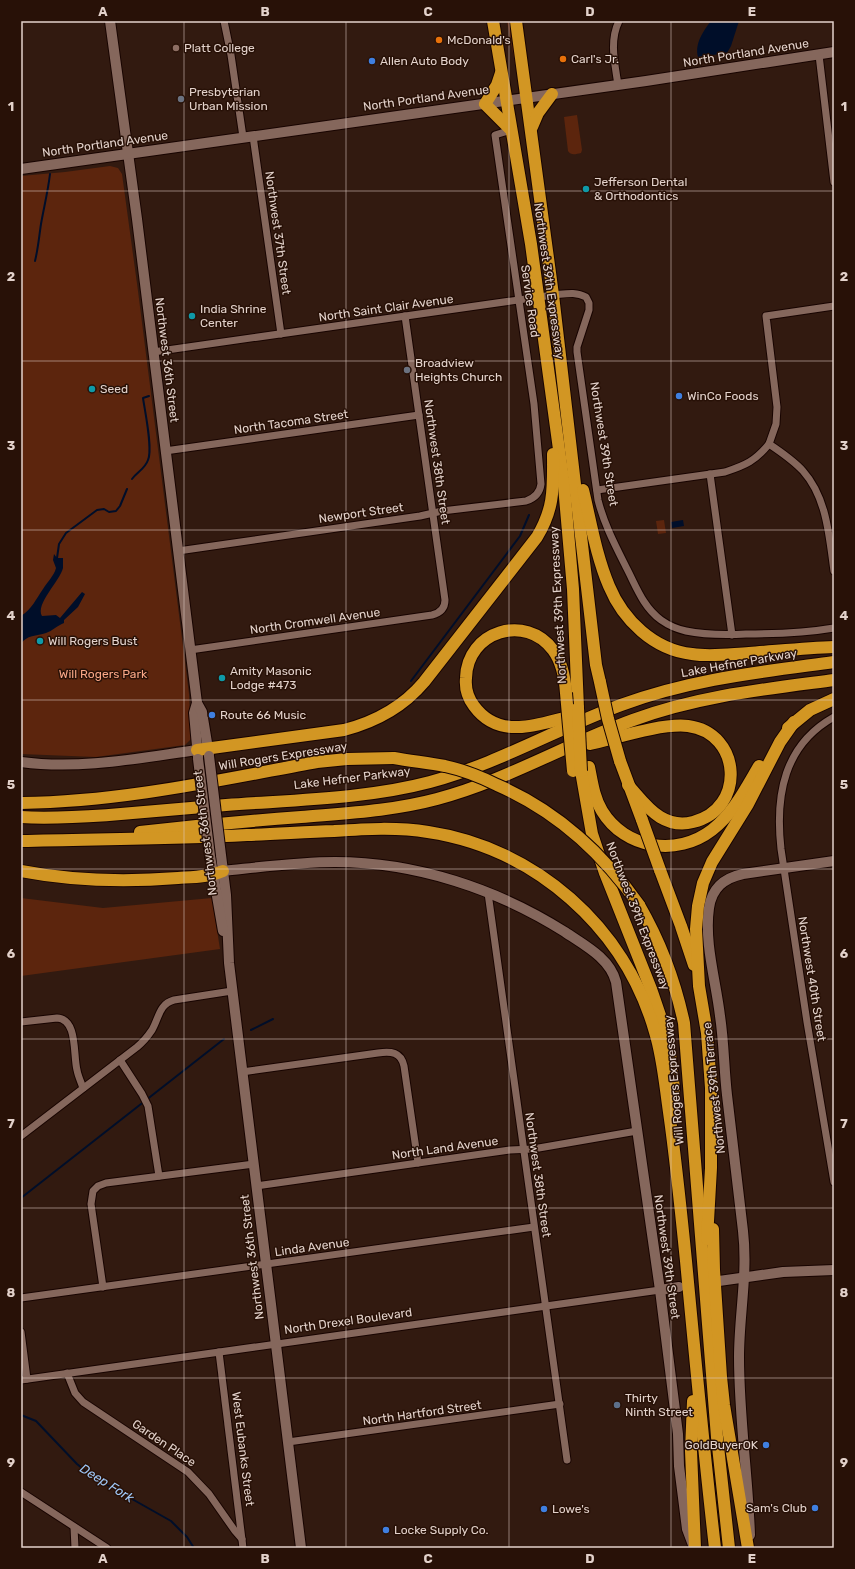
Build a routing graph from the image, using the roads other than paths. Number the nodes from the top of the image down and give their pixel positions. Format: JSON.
{"nodes":[{"id":1,"x":110,"y":21,"type":"edge"},
{"id":2,"x":224,"y":21,"type":"edge"},
{"id":3,"x":493,"y":21,"type":"edge"},
{"id":4,"x":516,"y":21,"type":"edge"},
{"id":5,"x":619,"y":21,"type":"edge"},
{"id":6,"x":834,"y":52,"type":"edge"},
{"id":7,"x":818,"y":55,"type":"junction"},
{"id":8,"x":501,"y":72,"type":"junction"},
{"id":9,"x":618,"y":85,"type":"junction"},
{"id":10,"x":552,"y":94,"type":"junction"},
{"id":11,"x":527,"y":98,"type":"junction"},
{"id":12,"x":505,"y":100,"type":"junction"},
{"id":13,"x":485,"y":104,"type":"junction"},
{"id":14,"x":531,"y":129,"type":"junction"},
{"id":15,"x":511,"y":130,"type":"junction"},
{"id":16,"x":248,"y":137,"type":"junction"},
{"id":17,"x":831,"y":138,"type":"edge"},
{"id":18,"x":128,"y":154,"type":"junction"},
{"id":19,"x":21,"y":169,"type":"edge"},
{"id":20,"x":834,"y":182,"type":"edge"},
{"id":21,"x":553,"y":295,"type":"junction"},
{"id":22,"x":538,"y":297,"type":"junction"},
{"id":23,"x":519,"y":300,"type":"junction"},
{"id":24,"x":834,"y":306,"type":"edge"},
{"id":25,"x":405,"y":316,"type":"junction"},
{"id":26,"x":582,"y":330,"type":"joint"},
{"id":27,"x":281,"y":334,"type":"junction"},
{"id":28,"x":153,"y":352,"type":"junction"},
{"id":29,"x":553,"y":405,"type":"junction"},
{"id":30,"x":419,"y":415,"type":"junction"},
{"id":31,"x":571,"y":444,"type":"junction"},
{"id":32,"x":769,"y":444,"type":"junction"},
{"id":33,"x":166,"y":451,"type":"junction"},
{"id":34,"x":710,"y":474,"type":"junction"},
{"id":35,"x":541,"y":487,"type":"joint"},
{"id":36,"x":597,"y":490,"type":"junction"},
{"id":37,"x":433,"y":513,"type":"junction"},
{"id":38,"x":178,"y":551,"type":"junction"},
{"id":39,"x":834,"y":571,"type":"edge"},
{"id":40,"x":442,"y":610,"type":"joint"},
{"id":41,"x":834,"y":628,"type":"edge"},
{"id":42,"x":732,"y":635,"type":"junction"},
{"id":43,"x":834,"y":646,"type":"edge"},
{"id":44,"x":190,"y":650,"type":"junction"},
{"id":45,"x":834,"y":662,"type":"edge"},
{"id":46,"x":834,"y":680,"type":"edge"},
{"id":47,"x":572,"y":691,"type":"junction"},
{"id":48,"x":834,"y":699,"type":"edge"},
{"id":49,"x":618,"y":706,"type":"junction"},
{"id":50,"x":578,"y":708,"type":"junction"},
{"id":51,"x":834,"y":717,"type":"edge"},
{"id":52,"x":794,"y":722,"type":"junction"},
{"id":53,"x":578,"y":723,"type":"junction"},
{"id":54,"x":559,"y":752,"type":"junction"},
{"id":55,"x":203,"y":754,"type":"junction"},
{"id":56,"x":21,"y":762,"type":"edge"},
{"id":57,"x":581,"y":770,"type":"junction"},
{"id":58,"x":628,"y":785,"type":"junction"},
{"id":59,"x":21,"y":803,"type":"edge"},
{"id":60,"x":21,"y":817,"type":"edge"},
{"id":61,"x":71,"y":839,"type":"junction"},
{"id":62,"x":21,"y":841,"type":"edge"},
{"id":63,"x":834,"y":861,"type":"edge"},
{"id":64,"x":784,"y":868,"type":"junction"},
{"id":65,"x":21,"y":870,"type":"edge"},
{"id":66,"x":218,"y":873,"type":"junction"},
{"id":67,"x":488,"y":893,"type":"junction"},
{"id":68,"x":699,"y":986,"type":"junction"},
{"id":69,"x":232,"y":991,"type":"junction"},
{"id":70,"x":21,"y":1022,"type":"edge"},
{"id":71,"x":120,"y":1060,"type":"junction"},
{"id":72,"x":242,"y":1072,"type":"junction"},
{"id":73,"x":83,"y":1088,"type":"junction"},
{"id":74,"x":637,"y":1131,"type":"junction"},
{"id":75,"x":21,"y":1136,"type":"edge"},
{"id":76,"x":524,"y":1149,"type":"junction"},
{"id":77,"x":418,"y":1163,"type":"junction"},
{"id":78,"x":254,"y":1164,"type":"junction"},
{"id":79,"x":711,"y":1168,"type":"junction"},
{"id":80,"x":159,"y":1176,"type":"junction"},
{"id":81,"x":678,"y":1178,"type":"junction"},
{"id":82,"x":834,"y":1182,"type":"edge"},
{"id":83,"x":256,"y":1186,"type":"junction"},
{"id":84,"x":534,"y":1227,"type":"junction"},
{"id":85,"x":266,"y":1264,"type":"junction"},
{"id":86,"x":834,"y":1270,"type":"edge"},
{"id":87,"x":704,"y":1276,"type":"junction"},
{"id":88,"x":745,"y":1277,"type":"junction"},
{"id":89,"x":719,"y":1281,"type":"dead end"},
{"id":90,"x":103,"y":1287,"type":"junction"},
{"id":91,"x":679,"y":1287,"type":"dead end"},
{"id":92,"x":660,"y":1290,"type":"junction"},
{"id":93,"x":21,"y":1298,"type":"edge"},
{"id":94,"x":546,"y":1306,"type":"junction"},
{"id":95,"x":21,"y":1332,"type":"edge"},
{"id":96,"x":276,"y":1345,"type":"junction"},
{"id":97,"x":219,"y":1352,"type":"junction"},
{"id":98,"x":695,"y":1358,"type":"junction"},
{"id":99,"x":67,"y":1373,"type":"junction"},
{"id":100,"x":24,"y":1379,"type":"edge"},
{"id":101,"x":560,"y":1404,"type":"junction"},
{"id":102,"x":288,"y":1442,"type":"junction"},
{"id":103,"x":567,"y":1460,"type":"dead end"},
{"id":104,"x":21,"y":1492,"type":"edge"},
{"id":105,"x":74,"y":1527,"type":"junction"},
{"id":106,"x":242,"y":1539,"type":"junction"},
{"id":107,"x":75,"y":1548,"type":"edge"},
{"id":108,"x":107,"y":1548,"type":"edge"},
{"id":109,"x":244,"y":1548,"type":"edge"},
{"id":110,"x":301,"y":1548,"type":"edge"},
{"id":111,"x":694,"y":1548,"type":"edge"},
{"id":112,"x":715,"y":1548,"type":"edge"},
{"id":113,"x":729,"y":1548,"type":"edge"},
{"id":114,"x":748,"y":1548,"type":"edge"},
{"id":115,"x":751,"y":1548,"type":"edge"}],
"edges":[{"from":1,"to":18,"type":"main road","name":"Northwest 36th Street"},
{"from":2,"to":16,"type":"street","name":"Northwest 37th Street"},
{"from":3,"to":8,"type":"highway","name":"Northwest 39th Expressway"},
{"from":4,"to":11,"type":"highway","name":"Northwest 39th Expressway"},
{"from":5,"to":9,"type":"street"},
{"from":6,"to":7,"type":"main road","name":"North Portland Avenue"},
{"from":7,"to":9,"type":"main road","name":"North Portland Avenue"},
{"from":7,"to":17,"type":"street"},
{"from":8,"to":12,"type":"highway","name":"Northwest 39th Expressway"},
{"from":8,"to":13,"type":"highway"},
{"from":9,"to":10,"type":"main road","name":"North Portland Avenue"},
{"from":10,"to":11,"type":"main road","name":"North Portland Avenue"},
{"from":10,"to":14,"type":"highway"},
{"from":11,"to":12,"type":"main road","name":"North Portland Avenue"},
{"from":11,"to":14,"type":"highway","name":"Northwest 39th Expressway"},
{"from":12,"to":13,"type":"main road","name":"North Portland Avenue"},
{"from":12,"to":15,"type":"highway","name":"Northwest 39th Expressway"},
{"from":13,"to":15,"type":"highway"},
{"from":13,"to":16,"type":"main road","name":"North Portland Avenue"},
{"from":14,"to":21,"type":"highway","name":"Northwest 39th Expressway"},
{"from":15,"to":22,"type":"highway","name":"Northwest 39th Expressway"},
{"from":15,"to":23,"type":"street","name":"Service Road"},
{"from":16,"to":18,"type":"main road","name":"North Portland Avenue"},
{"from":16,"to":27,"type":"street","name":"Northwest 37th Street"},
{"from":17,"to":20,"type":"street"},
{"from":18,"to":19,"type":"main road","name":"North Portland Avenue"},
{"from":18,"to":28,"type":"main road","name":"Northwest 36th Street"},
{"from":21,"to":22,"type":"street","name":"North Saint Clair Avenue"},
{"from":21,"to":26,"type":"street","name":"North Saint Clair Avenue"},
{"from":21,"to":31,"type":"highway","name":"Northwest 39th Expressway"},
{"from":22,"to":23,"type":"street","name":"North Saint Clair Avenue"},
{"from":22,"to":29,"type":"highway","name":"Northwest 39th Expressway"},
{"from":23,"to":25,"type":"street","name":"North Saint Clair Avenue"},
{"from":23,"to":35,"type":"street","name":"Service Road"},
{"from":24,"to":32,"type":"street"},
{"from":25,"to":27,"type":"street","name":"North Saint Clair Avenue"},
{"from":25,"to":30,"type":"street","name":"Northwest 38th Street"},
{"from":26,"to":36,"type":"street","name":"Northwest 39th Street"},
{"from":27,"to":28,"type":"street","name":"North Saint Clair Avenue"},
{"from":28,"to":33,"type":"main road","name":"Northwest 36th Street"},
{"from":29,"to":47,"type":"highway","name":"Northwest 39th Expressway"},
{"from":29,"to":55,"type":"highway"},
{"from":30,"to":33,"type":"street","name":"North Tacoma Street"},
{"from":30,"to":37,"type":"street","name":"Northwest 38th Street"},
{"from":31,"to":43,"type":"highway"},
{"from":31,"to":58,"type":"highway","name":"Northwest 39th Expressway","bridge":true},
{"from":32,"to":34,"type":"street"},
{"from":32,"to":39,"type":"street"},
{"from":33,"to":38,"type":"main road","name":"Northwest 36th Street"},
{"from":34,"to":36,"type":"street"},
{"from":34,"to":42,"type":"street"},
{"from":35,"to":37,"type":"street","name":"Newport Street"},
{"from":36,"to":42,"type":"street","name":"Northwest 39th Street"},
{"from":37,"to":38,"type":"street","name":"Newport Street"},
{"from":37,"to":40,"type":"street","name":"Northwest 38th Street"},
{"from":38,"to":44,"type":"main road","name":"Northwest 36th Street"},
{"from":40,"to":44,"type":"street","name":"North Cromwell Avenue"},
{"from":41,"to":42,"type":"street","name":"Northwest 39th Street"},
{"from":44,"to":55,"type":"main road","name":"Northwest 36th Street"},
{"from":45,"to":49,"type":"highway","name":"Lake Hefner Parkway"},
{"from":46,"to":54,"type":"highway"},
{"from":47,"to":49,"type":"highway"},
{"from":47,"to":50,"type":"highway","name":"Northwest 39th Expressway"},
{"from":47,"to":57,"type":"highway","bridge":true},
{"from":48,"to":52,"type":"highway"},
{"from":49,"to":53,"type":"highway","name":"Lake Hefner Parkway"},
{"from":50,"to":53,"type":"highway","name":"Northwest 39th Expressway","bridge":true},
{"from":50,"to":57,"type":"highway","bridge":true},
{"from":51,"to":64,"type":"street","name":"Northwest 40th Street"},
{"from":52,"to":57,"type":"highway"},
{"from":52,"to":68,"type":"highway"},
{"from":53,"to":57,"type":"highway","name":"Northwest 39th Expressway","bridge":true},
{"from":53,"to":60,"type":"highway","name":"Lake Hefner Parkway"},
{"from":54,"to":58,"type":"highway"},
{"from":54,"to":61,"type":"highway"},
{"from":55,"to":56,"type":"main road"},
{"from":55,"to":66,"type":"main road","name":"Northwest 36th Street","bridge":true},
{"from":55,"to":66,"type":"main road","name":"Northwest 36th Street","bridge":true},
{"from":57,"to":81,"type":"highway","name":"Northwest 39th Expressway"},
{"from":58,"to":68,"type":"highway","name":"Northwest 39th Expressway","bridge":true},
{"from":59,"to":87,"type":"highway","name":"Will Rogers Expressway","bridge":true},
{"from":61,"to":62,"type":"highway","name":"Will Rogers Expressway"},
{"from":61,"to":81,"type":"highway","name":"Will Rogers Expressway"},
{"from":63,"to":64,"type":"main road"},
{"from":64,"to":82,"type":"street","name":"Northwest 40th Street"},
{"from":64,"to":88,"type":"main road","name":"Northwest 39th Terrace"},
{"from":65,"to":66,"type":"highway"},
{"from":66,"to":67,"type":"main road"},
{"from":66,"to":69,"type":"main road","name":"Northwest 36th Street"},
{"from":67,"to":74,"type":"main road","name":"Northwest 39th Street"},
{"from":67,"to":76,"type":"street","name":"Northwest 38th Street"},
{"from":68,"to":79,"type":"highway"},
{"from":69,"to":71,"type":"street"},
{"from":69,"to":72,"type":"main road","name":"Northwest 36th Street"},
{"from":70,"to":73,"type":"street"},
{"from":71,"to":73,"type":"street"},
{"from":71,"to":80,"type":"street"},
{"from":72,"to":77,"type":"street"},
{"from":72,"to":78,"type":"main road","name":"Northwest 36th Street"},
{"from":73,"to":75,"type":"street"},
{"from":74,"to":76,"type":"street","name":"North Land Avenue"},
{"from":74,"to":92,"type":"main road","name":"Northwest 39th Street"},
{"from":76,"to":77,"type":"street","name":"North Land Avenue"},
{"from":76,"to":84,"type":"street","name":"Northwest 38th Street"},
{"from":77,"to":83,"type":"street","name":"North Land Avenue"},
{"from":78,"to":80,"type":"street"},
{"from":78,"to":83,"type":"main road","name":"Northwest 36th Street"},
{"from":79,"to":87,"type":"highway"},
{"from":79,"to":114,"type":"highway"},
{"from":80,"to":90,"type":"street"},
{"from":81,"to":98,"type":"highway","name":"Will Rogers Expressway"},
{"from":83,"to":85,"type":"main road","name":"Northwest 36th Street"},
{"from":84,"to":85,"type":"street","name":"Linda Avenue"},
{"from":84,"to":94,"type":"street","name":"Northwest 38th Street"},
{"from":85,"to":90,"type":"street","name":"Linda Avenue"},
{"from":85,"to":96,"type":"main road","name":"Northwest 36th Street"},
{"from":86,"to":88,"type":"main road"},
{"from":87,"to":113,"type":"highway","name":"Will Rogers Expressway"},
{"from":88,"to":89,"type":"main road"},
{"from":88,"to":115,"type":"main road"},
{"from":90,"to":93,"type":"street","name":"Linda Avenue"},
{"from":91,"to":92,"type":"main road","name":"North Drexel Boulevard"},
{"from":92,"to":94,"type":"street","name":"North Drexel Boulevard"},
{"from":92,"to":111,"type":"main road","name":"Northwest 39th Street"},
{"from":94,"to":96,"type":"street","name":"North Drexel Boulevard"},
{"from":94,"to":101,"type":"street","name":"Northwest 38th Street"},
{"from":95,"to":100,"type":"street"},
{"from":96,"to":97,"type":"street","name":"North Drexel Boulevard"},
{"from":96,"to":102,"type":"main road","name":"Northwest 36th Street"},
{"from":97,"to":99,"type":"street","name":"North Drexel Boulevard"},
{"from":97,"to":106,"type":"street","name":"West Eubanks Street"},
{"from":98,"to":111,"type":"highway"},
{"from":98,"to":112,"type":"highway","name":"Will Rogers Expressway"},
{"from":99,"to":100,"type":"street","name":"North Drexel Boulevard"},
{"from":99,"to":106,"type":"street","name":"Garden Place"},
{"from":101,"to":102,"type":"street","name":"North Hartford Street"},
{"from":101,"to":103,"type":"street","name":"Northwest 38th Street"},
{"from":102,"to":110,"type":"main road","name":"Northwest 36th Street"},
{"from":104,"to":105,"type":"street"},
{"from":105,"to":107,"type":"street"},
{"from":105,"to":108,"type":"street"},
{"from":106,"to":109,"type":"street","name":"West Eubanks Street"}]}
